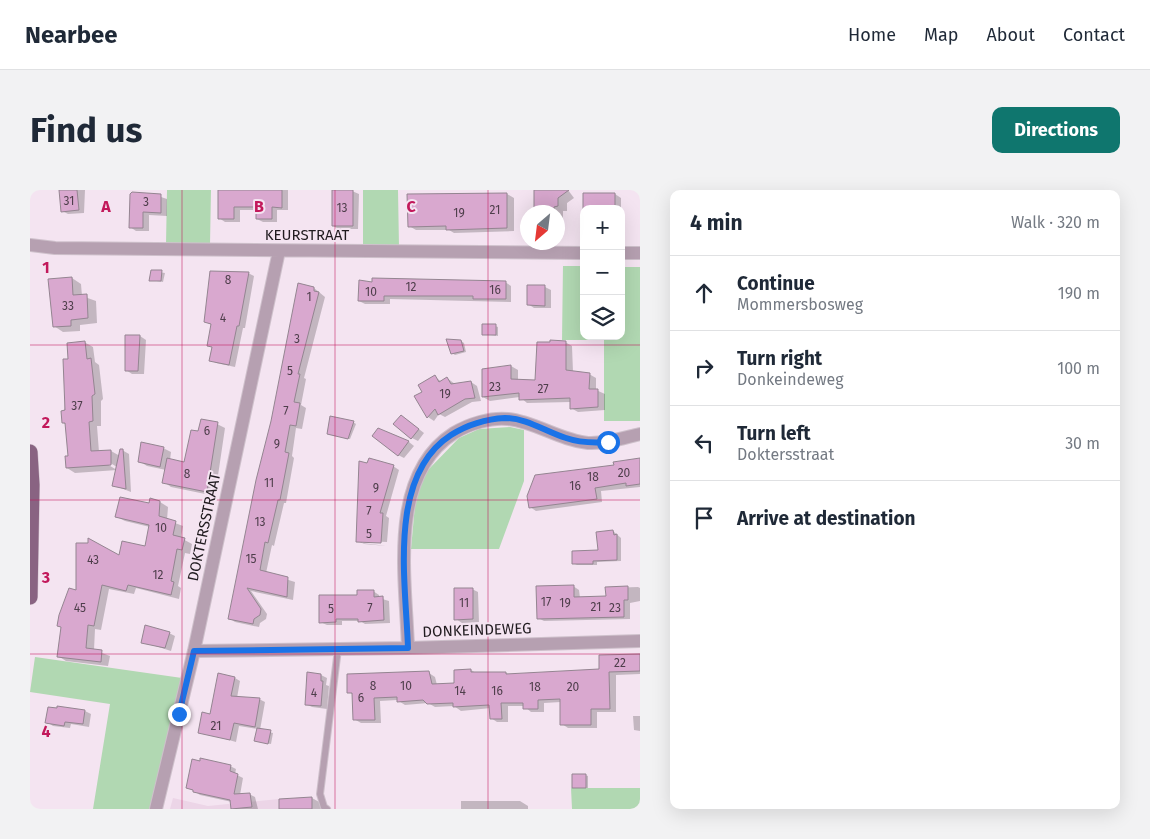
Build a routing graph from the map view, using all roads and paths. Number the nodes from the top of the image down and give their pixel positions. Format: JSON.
{"nodes":[{"id":1,"x":30,"y":245,"type":"edge"},
{"id":2,"x":278,"y":252,"type":"junction"},
{"id":3,"x":580,"y":253,"type":"edge"},
{"id":4,"x":625,"y":253,"type":"edge"},
{"id":5,"x":640,"y":253,"type":"edge"},
{"id":6,"x":640,"y":434,"type":"edge"},
{"id":7,"x":30,"y":452,"type":"edge"},
{"id":8,"x":30,"y":597,"type":"edge"},
{"id":9,"x":640,"y":641,"type":"edge"},
{"id":10,"x":338,"y":648,"type":"junction"},
{"id":11,"x":408,"y":648,"type":"junction"},
{"id":12,"x":194,"y":651,"type":"junction"},
{"id":13,"x":156,"y":809,"type":"edge"},
{"id":14,"x":327,"y":809,"type":"edge"}],
"edges":[{"from":1,"to":2,"type":"street","name":"KEURSTRAAT"},
{"from":2,"to":3,"type":"street","name":"KEURSTRAAT"},
{"from":2,"to":12,"type":"street","name":"DOKTERSSTRAAT"},
{"from":4,"to":5,"type":"street"},
{"from":6,"to":11,"type":"street"},
{"from":7,"to":8,"type":"main road"},
{"from":9,"to":11,"type":"street","name":"DONKEINDEWEG"},
{"from":10,"to":11,"type":"street","name":"DONKEINDEWEG"},
{"from":10,"to":12,"type":"street","name":"DONKEINDEWEG"},
{"from":10,"to":14,"type":"lane"},
{"from":12,"to":13,"type":"street","name":"DOKTERSSTRAAT"}]}
